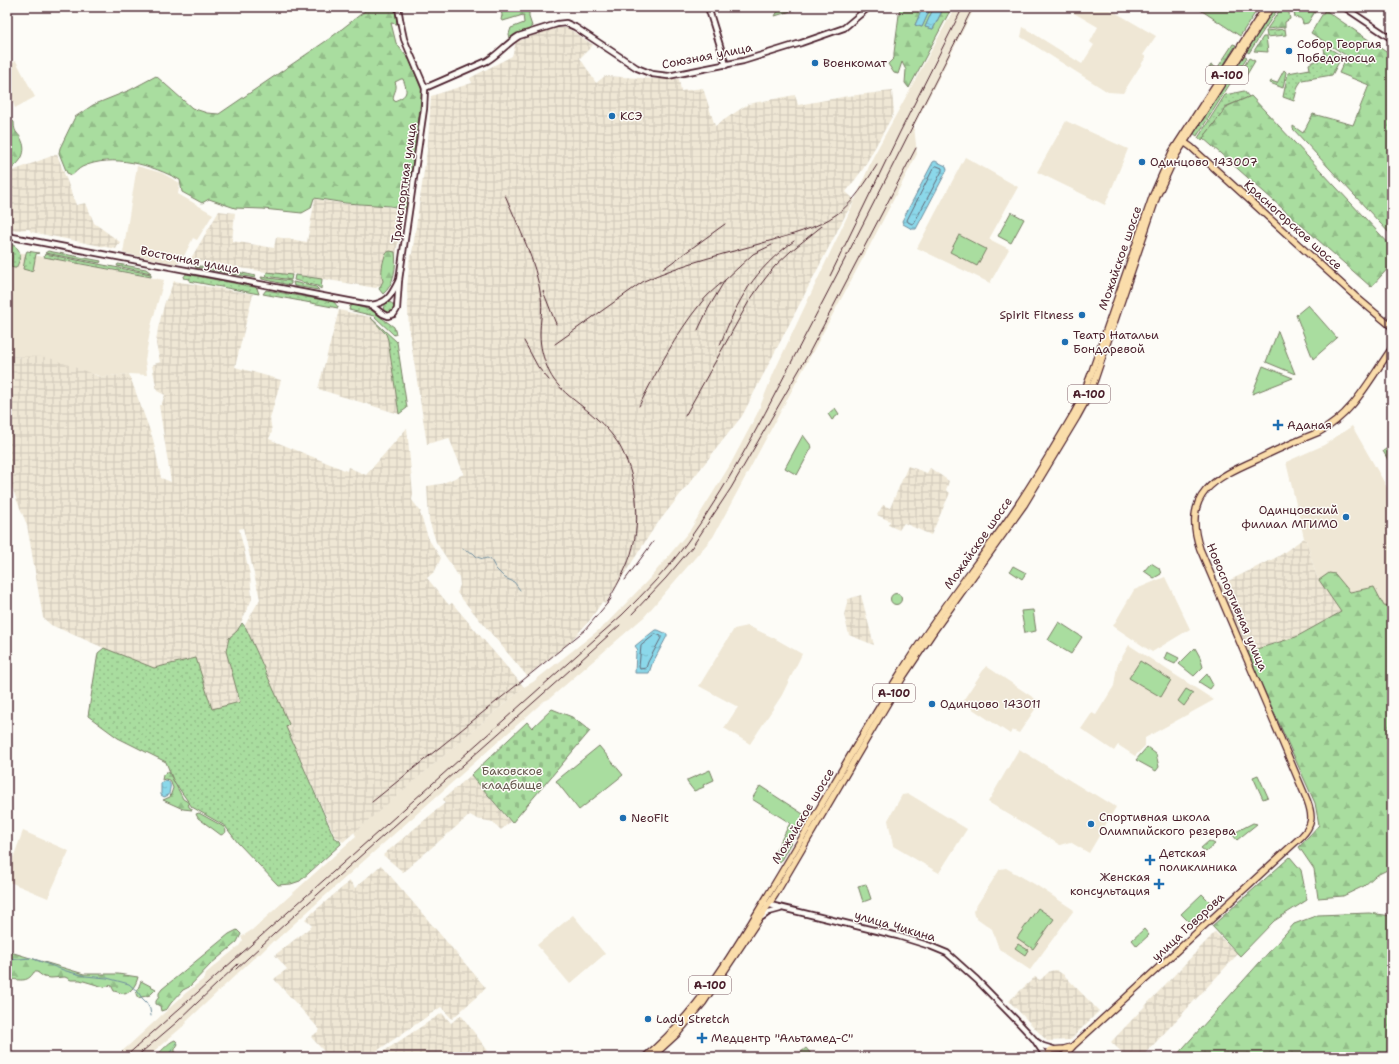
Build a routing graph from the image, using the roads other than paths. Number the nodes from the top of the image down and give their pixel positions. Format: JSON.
{"nodes":[{"id":1,"x":398,"y":7,"type":"edge"},
{"id":2,"x":708,"y":7,"type":"edge"},
{"id":3,"x":869,"y":7,"type":"edge"},
{"id":4,"x":1266,"y":7,"type":"edge"},
{"id":5,"x":1271,"y":7,"type":"edge"},
{"id":6,"x":1344,"y":7,"type":"edge"},
{"id":7,"x":1392,"y":39,"type":"edge"},
{"id":8,"x":726,"y":65,"type":"junction"},
{"id":9,"x":425,"y":88,"type":"junction"},
{"id":10,"x":1182,"y":141,"type":"junction"},
{"id":11,"x":7,"y":236,"type":"edge"},
{"id":12,"x":399,"y":280,"type":"junction"},
{"id":13,"x":385,"y":301,"type":"junction"},
{"id":14,"x":370,"y":304,"type":"junction"},
{"id":15,"x":397,"y":306,"type":"junction"},
{"id":16,"x":382,"y":312,"type":"junction"},
{"id":17,"x":1392,"y":327,"type":"edge"},
{"id":18,"x":1392,"y":348,"type":"edge"},
{"id":19,"x":1311,"y":822,"type":"joint"},
{"id":20,"x":766,"y":904,"type":"junction"},
{"id":21,"x":782,"y":908,"type":"junction"},
{"id":22,"x":761,"y":918,"type":"junction"},
{"id":23,"x":1034,"y":1040,"type":"junction"},
{"id":24,"x":1074,"y":1045,"type":"junction"},
{"id":25,"x":1055,"y":1049,"type":"junction"},
{"id":26,"x":646,"y":1057,"type":"edge"},
{"id":27,"x":652,"y":1057,"type":"edge"},
{"id":28,"x":1046,"y":1057,"type":"edge"},
{"id":29,"x":1062,"y":1057,"type":"edge"}],
"edges":[{"from":1,"to":9,"type":"street"},
{"from":2,"to":8,"type":"street"},
{"from":3,"to":8,"type":"street","name":"Союзная улица"},
{"from":4,"to":10,"type":"main road","name":"Можайское шоссе","number":"А-100"},
{"from":5,"to":10,"type":"main road","name":"Можайское шоссе","number":"А-100"},
{"from":6,"to":7,"type":"street"},
{"from":8,"to":9,"type":"street","name":"Союзная улица"},
{"from":9,"to":12,"type":"street","name":"Транспортная улица"},
{"from":10,"to":17,"type":"main road","name":"Красногорское шоссе"},
{"from":10,"to":20,"type":"main road","name":"Можайское шоссе","number":"А-100"},
{"from":11,"to":14,"type":"street","name":"Восточная улица"},
{"from":12,"to":13,"type":"street"},
{"from":12,"to":15,"type":"street","name":"Транспортная улица"},
{"from":13,"to":14,"type":"street","name":"Восточная улица"},
{"from":13,"to":15,"type":"street"},
{"from":13,"to":16,"type":"street"},
{"from":14,"to":16,"type":"street","name":"Восточная улица"},
{"from":15,"to":16,"type":"street"},
{"from":18,"to":19,"type":"main road","name":"Новоспортивная улица"},
{"from":19,"to":24,"type":"main road","name":"улица Говорова"},
{"from":20,"to":21,"type":"street","name":"улица Чикина"},
{"from":20,"to":22,"type":"main road","name":"Можайское шоссе","number":"А-100"},
{"from":20,"to":26,"type":"main road","name":"Можайское шоссе","number":"А-100"},
{"from":21,"to":22,"type":"street"},
{"from":21,"to":23,"type":"street","name":"улица Чикина"},
{"from":22,"to":27,"type":"main road","name":"Можайское шоссе","number":"А-100"},
{"from":23,"to":25,"type":"street","name":"улица Чикина"},
{"from":23,"to":28,"type":"street","name":"улица Чикина"},
{"from":24,"to":25,"type":"main road","name":"улица Говорова"},
{"from":24,"to":29,"type":"main road","name":"улица Говорова"},
{"from":25,"to":28,"type":"main road"},
{"from":25,"to":29,"type":"main road","name":"улица Говорова"}]}
